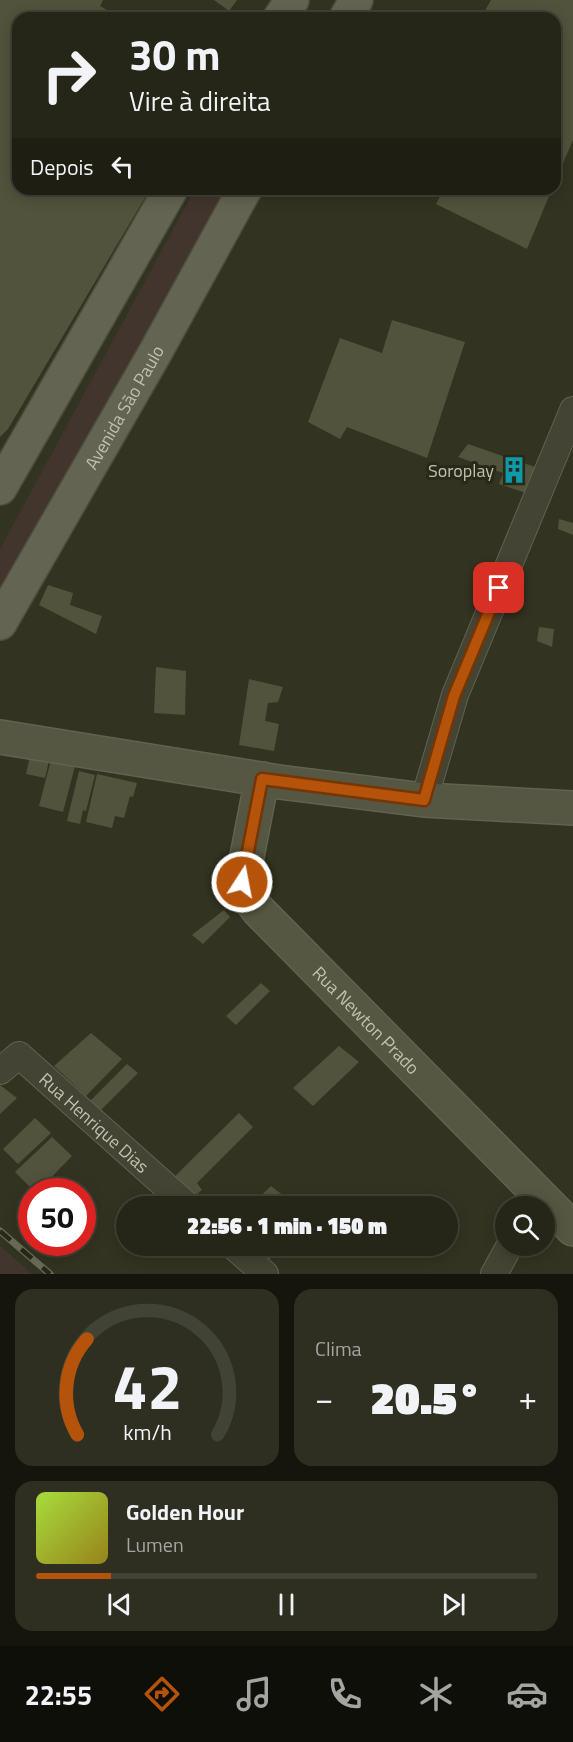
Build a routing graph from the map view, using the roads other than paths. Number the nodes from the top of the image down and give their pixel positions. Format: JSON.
{"nodes":[{"id":1,"x":168,"y":195,"type":"edge"},
{"id":2,"x":241,"y":195,"type":"edge"},
{"id":3,"x":573,"y":410,"type":"edge"},
{"id":4,"x":0,"y":488,"type":"edge"},
{"id":5,"x":0,"y":623,"type":"edge"},
{"id":6,"x":0,"y":737,"type":"edge"},
{"id":7,"x":262,"y":779,"type":"junction"},
{"id":8,"x":424,"y":800,"type":"junction"},
{"id":9,"x":573,"y":808,"type":"edge"},
{"id":10,"x":0,"y":1071,"type":"edge"},
{"id":11,"x":177,"y":1196,"type":"edge"},
{"id":12,"x":531,"y":1196,"type":"edge"},
{"id":13,"x":555,"y":1215,"type":"edge"},
{"id":14,"x":573,"y":1229,"type":"edge"},
{"id":15,"x":245,"y":1256,"type":"edge"},
{"id":16,"x":504,"y":1256,"type":"edge"},
{"id":17,"x":265,"y":1274,"type":"edge"},
{"id":18,"x":494,"y":1274,"type":"edge"}],
"edges":[{"from":1,"to":4,"type":"main road"},
{"from":2,"to":5,"type":"main road","name":"Avenida São Paulo"},
{"from":3,"to":8,"type":"street"},
{"from":6,"to":7,"type":"main road"},
{"from":7,"to":8,"type":"main road"},
{"from":7,"to":12,"type":"main road","name":"Rua Newton Prado"},
{"from":8,"to":9,"type":"main road"},
{"from":10,"to":11,"type":"street","name":"Rua Henrique Dias"},
{"from":13,"to":14,"type":"main road","name":"Rua Newton Prado"},
{"from":15,"to":17,"type":"street"},
{"from":16,"to":18,"type":"street"}]}
